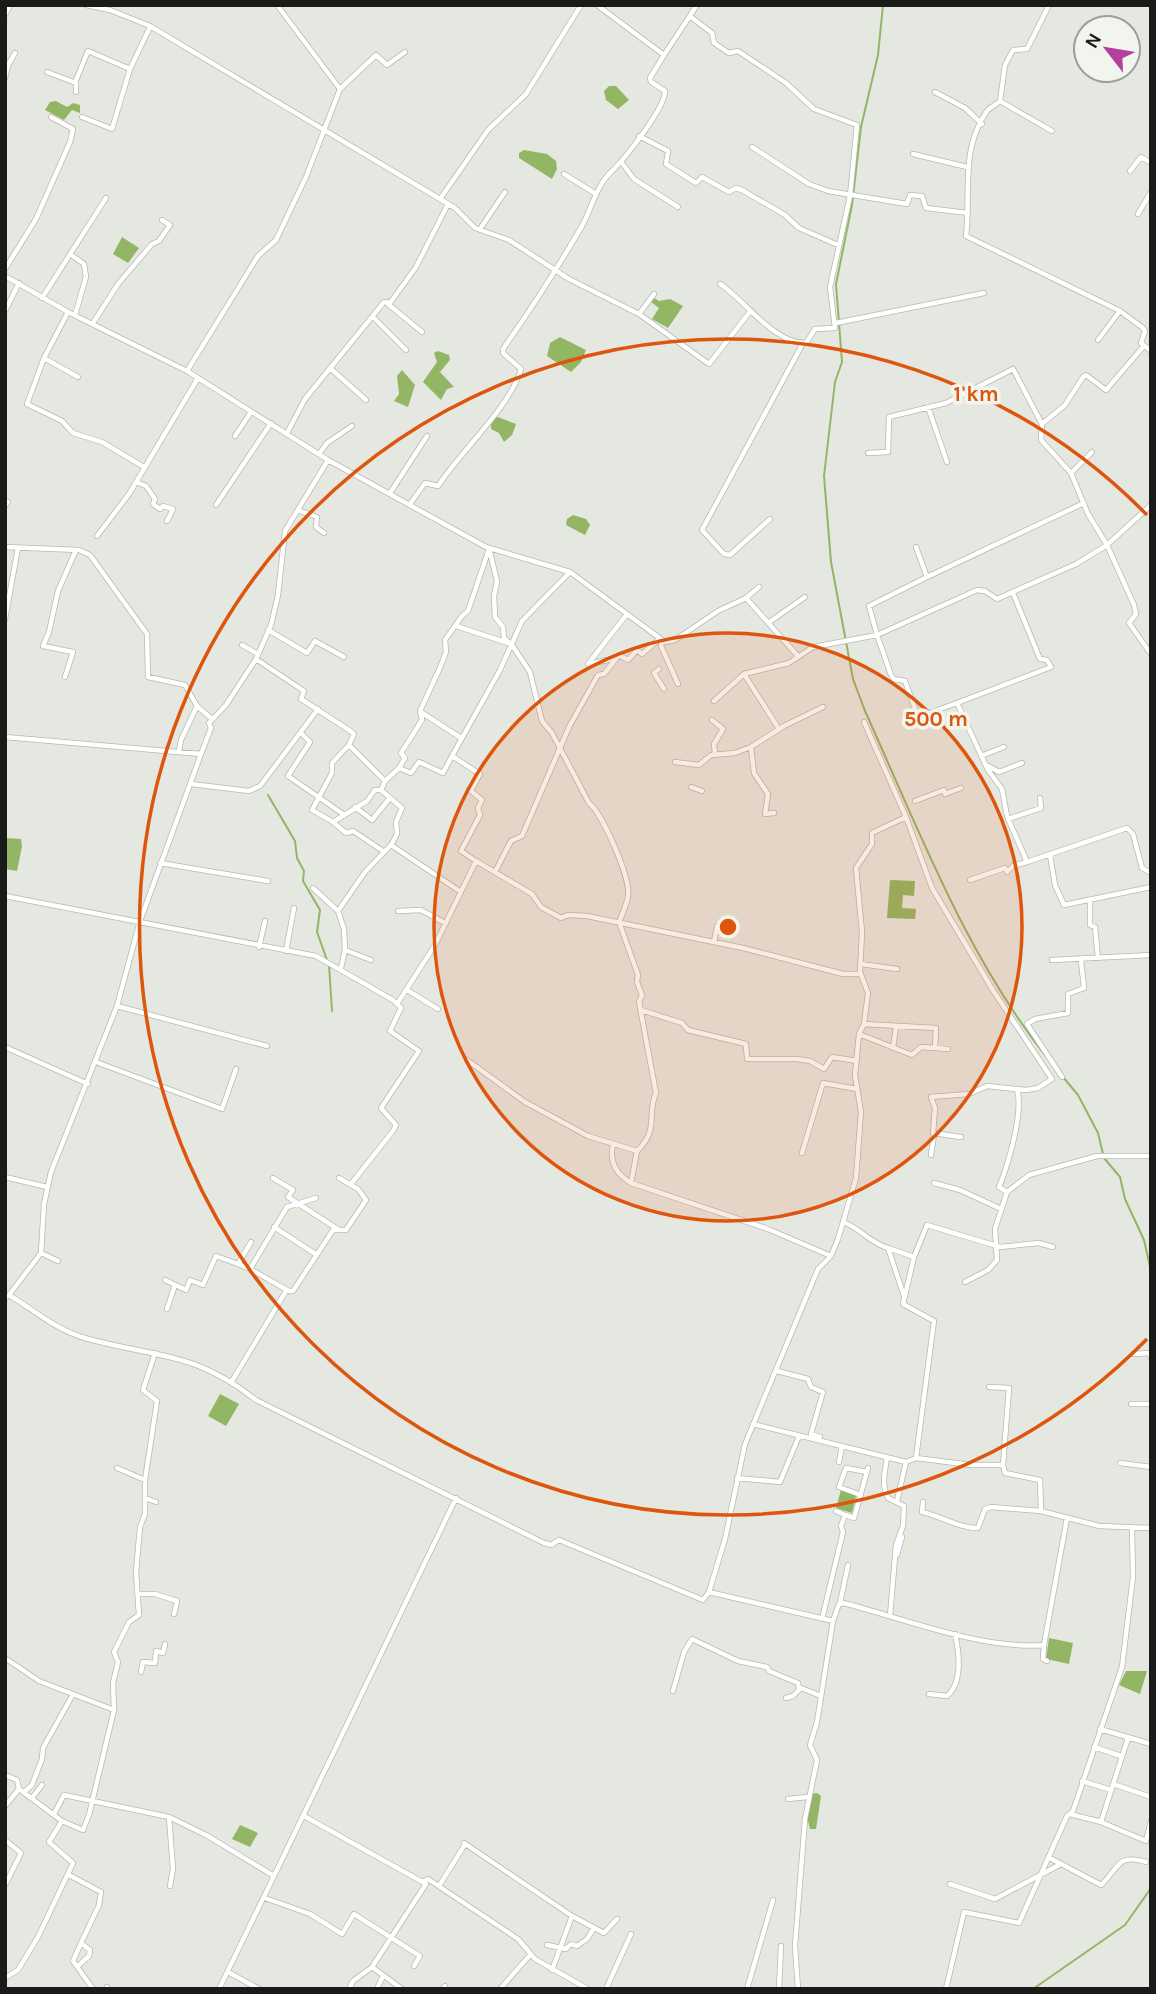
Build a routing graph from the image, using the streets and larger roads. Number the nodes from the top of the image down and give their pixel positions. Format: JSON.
{"nodes":[{"id":1,"x":10,"y":5,"type":"edge"},
{"id":2,"x":86,"y":5,"type":"edge"},
{"id":3,"x":277,"y":5,"type":"edge"},
{"id":4,"x":581,"y":5,"type":"edge"},
{"id":5,"x":597,"y":5,"type":"edge"},
{"id":6,"x":697,"y":5,"type":"edge"},
{"id":7,"x":1049,"y":5,"type":"edge"},
{"id":8,"x":5,"y":15,"type":"edge"},
{"id":9,"x":691,"y":17,"type":"junction"},
{"id":10,"x":150,"y":26,"type":"junction"},
{"id":11,"x":405,"y":52,"type":"dead end"},
{"id":12,"x":15,"y":53,"type":"dead end"},
{"id":13,"x":664,"y":55,"type":"junction"},
{"id":14,"x":130,"y":69,"type":"junction"},
{"id":15,"x":47,"y":72,"type":"dead end"},
{"id":16,"x":5,"y":78,"type":"edge"},
{"id":17,"x":76,"y":83,"type":"junction"},
{"id":18,"x":340,"y":89,"type":"junction"},
{"id":19,"x":76,"y":92,"type":"dead end"},
{"id":20,"x":934,"y":92,"type":"dead end"},
{"id":21,"x":1000,"y":101,"type":"junction"},
{"id":22,"x":51,"y":117,"type":"dead end"},
{"id":23,"x":82,"y":117,"type":"dead end"},
{"id":24,"x":982,"y":124,"type":"junction"},
{"id":25,"x":1052,"y":131,"type":"dead end"},
{"id":26,"x":324,"y":132,"type":"junction"},
{"id":27,"x":639,"y":136,"type":"junction"},
{"id":28,"x":752,"y":146,"type":"dead end"},
{"id":29,"x":913,"y":154,"type":"dead end"},
{"id":30,"x":621,"y":163,"type":"junction"},
{"id":31,"x":1151,"y":163,"type":"edge"},
{"id":32,"x":967,"y":167,"type":"junction"},
{"id":33,"x":1130,"y":171,"type":"dead end"},
{"id":34,"x":564,"y":174,"type":"dead end"},
{"id":35,"x":505,"y":192,"type":"dead end"},
{"id":36,"x":1151,"y":192,"type":"edge"},
{"id":37,"x":596,"y":194,"type":"junction"},
{"id":38,"x":852,"y":197,"type":"junction"},
{"id":39,"x":106,"y":198,"type":"dead end"},
{"id":40,"x":440,"y":199,"type":"junction"},
{"id":41,"x":448,"y":204,"type":"junction"},
{"id":42,"x":678,"y":207,"type":"dead end"},
{"id":43,"x":968,"y":213,"type":"junction"},
{"id":44,"x":1138,"y":214,"type":"dead end"},
{"id":45,"x":162,"y":220,"type":"dead end"},
{"id":46,"x":480,"y":229,"type":"junction"},
{"id":47,"x":838,"y":245,"type":"junction"},
{"id":48,"x":70,"y":254,"type":"junction"},
{"id":49,"x":5,"y":269,"type":"edge"},
{"id":50,"x":555,"y":271,"type":"junction"},
{"id":51,"x":5,"y":276,"type":"edge"},
{"id":52,"x":19,"y":283,"type":"junction"},
{"id":53,"x":720,"y":284,"type":"dead end"},
{"id":54,"x":984,"y":293,"type":"dead end"},
{"id":55,"x":654,"y":294,"type":"dead end"},
{"id":56,"x":43,"y":298,"type":"junction"},
{"id":57,"x":384,"y":302,"type":"junction"},
{"id":58,"x":5,"y":311,"type":"edge"},
{"id":59,"x":1120,"y":311,"type":"junction"},
{"id":60,"x":68,"y":312,"type":"junction"},
{"id":61,"x":749,"y":313,"type":"junction"},
{"id":62,"x":639,"y":314,"type":"junction"},
{"id":63,"x":75,"y":315,"type":"junction"},
{"id":64,"x":373,"y":318,"type":"junction"},
{"id":65,"x":93,"y":323,"type":"junction"},
{"id":66,"x":835,"y":323,"type":"junction"},
{"id":67,"x":422,"y":332,"type":"dead end"},
{"id":68,"x":1098,"y":340,"type":"dead end"},
{"id":69,"x":803,"y":343,"type":"junction"},
{"id":70,"x":1143,"y":347,"type":"junction"},
{"id":71,"x":406,"y":350,"type":"dead end"},
{"id":72,"x":1151,"y":351,"type":"edge"},
{"id":73,"x":44,"y":358,"type":"junction"},
{"id":74,"x":330,"y":368,"type":"junction"},
{"id":75,"x":187,"y":371,"type":"junction"},
{"id":76,"x":78,"y":377,"type":"dead end"},
{"id":77,"x":198,"y":379,"type":"junction"},
{"id":78,"x":366,"y":400,"type":"dead end"},
{"id":79,"x":928,"y":407,"type":"junction"},
{"id":80,"x":251,"y":412,"type":"junction"},
{"id":81,"x":271,"y":423,"type":"junction"},
{"id":82,"x":1042,"y":424,"type":"junction"},
{"id":83,"x":352,"y":426,"type":"dead end"},
{"id":84,"x":287,"y":433,"type":"junction"},
{"id":85,"x":235,"y":436,"type":"dead end"},
{"id":86,"x":427,"y":436,"type":"dead end"},
{"id":87,"x":1092,"y":452,"type":"dead end"},
{"id":88,"x":868,"y":453,"type":"dead end"},
{"id":89,"x":319,"y":454,"type":"junction"},
{"id":90,"x":328,"y":460,"type":"junction"},
{"id":91,"x":947,"y":462,"type":"dead end"},
{"id":92,"x":144,"y":467,"type":"junction"},
{"id":93,"x":1071,"y":474,"type":"junction"},
{"id":94,"x":136,"y":482,"type":"junction"},
{"id":95,"x":390,"y":493,"type":"junction"},
{"id":96,"x":1084,"y":503,"type":"junction"},
{"id":97,"x":410,"y":504,"type":"junction"},
{"id":98,"x":216,"y":505,"type":"dead end"},
{"id":99,"x":1151,"y":505,"type":"edge"},
{"id":100,"x":300,"y":511,"type":"junction"},
{"id":101,"x":770,"y":519,"type":"dead end"},
{"id":102,"x":167,"y":521,"type":"dead end"},
{"id":103,"x":324,"y":533,"type":"dead end"},
{"id":104,"x":97,"y":536,"type":"dead end"},
{"id":105,"x":1107,"y":545,"type":"junction"},
{"id":106,"x":5,"y":547,"type":"edge"},
{"id":107,"x":916,"y":547,"type":"dead end"},
{"id":108,"x":18,"y":548,"type":"junction"},
{"id":109,"x":489,"y":548,"type":"junction"},
{"id":110,"x":76,"y":550,"type":"junction"},
{"id":111,"x":570,"y":572,"type":"junction"},
{"id":112,"x":927,"y":577,"type":"junction"},
{"id":113,"x":759,"y":587,"type":"dead end"},
{"id":114,"x":1012,"y":592,"type":"junction"},
{"id":115,"x":805,"y":597,"type":"dead end"},
{"id":116,"x":746,"y":598,"type":"junction"},
{"id":117,"x":627,"y":614,"type":"junction"},
{"id":118,"x":5,"y":619,"type":"edge"},
{"id":119,"x":768,"y":623,"type":"junction"},
{"id":120,"x":456,"y":626,"type":"junction"},
{"id":121,"x":268,"y":630,"type":"junction"},
{"id":122,"x":877,"y":635,"type":"junction"},
{"id":123,"x":660,"y":640,"type":"junction"},
{"id":124,"x":242,"y":645,"type":"dead end"},
{"id":125,"x":512,"y":645,"type":"junction"},
{"id":126,"x":1151,"y":654,"type":"edge"},
{"id":127,"x":797,"y":655,"type":"junction"},
{"id":128,"x":257,"y":657,"type":"junction"},
{"id":129,"x":344,"y":657,"type":"dead end"},
{"id":130,"x":617,"y":658,"type":"junction"},
{"id":131,"x":659,"y":669,"type":"dead end"},
{"id":132,"x":744,"y":674,"type":"junction"},
{"id":133,"x":65,"y":677,"type":"dead end"},
{"id":134,"x":678,"y":684,"type":"dead end"},
{"id":135,"x":664,"y":689,"type":"dead end"},
{"id":136,"x":713,"y":701,"type":"dead end"},
{"id":137,"x":957,"y":703,"type":"junction"},
{"id":138,"x":197,"y":706,"type":"junction"},
{"id":139,"x":823,"y":707,"type":"dead end"},
{"id":140,"x":318,"y":709,"type":"junction"},
{"id":141,"x":420,"y":711,"type":"junction"},
{"id":142,"x":212,"y":719,"type":"junction"},
{"id":143,"x":712,"y":720,"type":"dead end"},
{"id":144,"x":864,"y":722,"type":"dead end"},
{"id":145,"x":779,"y":729,"type":"junction"},
{"id":146,"x":302,"y":734,"type":"junction"},
{"id":147,"x":5,"y":737,"type":"edge"},
{"id":148,"x":461,"y":738,"type":"junction"},
{"id":149,"x":349,"y":745,"type":"junction"},
{"id":150,"x":1004,"y":747,"type":"dead end"},
{"id":151,"x":560,"y":748,"type":"junction"},
{"id":152,"x":751,"y":748,"type":"junction"},
{"id":153,"x":179,"y":752,"type":"junction"},
{"id":154,"x":201,"y":754,"type":"junction"},
{"id":155,"x":715,"y":754,"type":"junction"},
{"id":156,"x":452,"y":756,"type":"junction"},
{"id":157,"x":981,"y":756,"type":"junction"},
{"id":158,"x":675,"y":762,"type":"dead end"},
{"id":159,"x":985,"y":764,"type":"junction"},
{"id":160,"x":1022,"y":764,"type":"dead end"},
{"id":161,"x":399,"y":768,"type":"junction"},
{"id":162,"x":385,"y":780,"type":"junction"},
{"id":163,"x":191,"y":783,"type":"junction"},
{"id":164,"x":691,"y":787,"type":"dead end"},
{"id":165,"x":961,"y":788,"type":"dead end"},
{"id":166,"x":381,"y":790,"type":"junction"},
{"id":167,"x":702,"y":791,"type":"dead end"},
{"id":168,"x":320,"y":798,"type":"junction"},
{"id":169,"x":1040,"y":798,"type":"dead end"},
{"id":170,"x":389,"y":799,"type":"junction"},
{"id":171,"x":915,"y":801,"type":"dead end"},
{"id":172,"x":355,"y":807,"type":"junction"},
{"id":173,"x":774,"y":813,"type":"dead end"},
{"id":174,"x":343,"y":814,"type":"junction"},
{"id":175,"x":906,"y":817,"type":"junction"},
{"id":176,"x":1008,"y":819,"type":"junction"},
{"id":177,"x":333,"y":822,"type":"junction"},
{"id":178,"x":391,"y":845,"type":"junction"},
{"id":179,"x":383,"y":851,"type":"junction"},
{"id":180,"x":1050,"y":855,"type":"junction"},
{"id":181,"x":476,"y":861,"type":"junction"},
{"id":182,"x":1027,"y":862,"type":"junction"},
{"id":183,"x":160,"y":863,"type":"junction"},
{"id":184,"x":495,"y":872,"type":"junction"},
{"id":185,"x":1151,"y":873,"type":"edge"},
{"id":186,"x":970,"y":880,"type":"dead end"},
{"id":187,"x":268,"y":881,"type":"dead end"},
{"id":188,"x":1151,"y":887,"type":"edge"},
{"id":189,"x":313,"y":888,"type":"dead end"},
{"id":190,"x":461,"y":892,"type":"junction"},
{"id":191,"x":5,"y":896,"type":"edge"},
{"id":192,"x":1090,"y":900,"type":"junction"},
{"id":193,"x":294,"y":908,"type":"dead end"},
{"id":194,"x":338,"y":911,"type":"junction"},
{"id":195,"x":398,"y":911,"type":"dead end"},
{"id":196,"x":140,"y":921,"type":"junction"},
{"id":197,"x":265,"y":921,"type":"dead end"},
{"id":198,"x":619,"y":922,"type":"junction"},
{"id":199,"x":445,"y":923,"type":"junction"},
{"id":200,"x":718,"y":926,"type":"dead end"},
{"id":201,"x":714,"y":942,"type":"junction"},
{"id":202,"x":259,"y":947,"type":"junction"},
{"id":203,"x":345,"y":950,"type":"junction"},
{"id":204,"x":286,"y":951,"type":"junction"},
{"id":205,"x":1151,"y":955,"type":"edge"},
{"id":206,"x":1084,"y":958,"type":"junction"},
{"id":207,"x":1098,"y":958,"type":"junction"},
{"id":208,"x":371,"y":960,"type":"dead end"},
{"id":209,"x":1052,"y":960,"type":"dead end"},
{"id":210,"x":861,"y":964,"type":"junction"},
{"id":211,"x":341,"y":968,"type":"junction"},
{"id":212,"x":897,"y":969,"type":"dead end"},
{"id":213,"x":861,"y":974,"type":"junction"},
{"id":214,"x":407,"y":990,"type":"junction"},
{"id":215,"x":397,"y":1004,"type":"junction"},
{"id":216,"x":117,"y":1006,"type":"junction"},
{"id":217,"x":438,"y":1009,"type":"dead end"},
{"id":218,"x":641,"y":1010,"type":"junction"},
{"id":219,"x":864,"y":1024,"type":"junction"},
{"id":220,"x":896,"y":1027,"type":"junction"},
{"id":221,"x":859,"y":1034,"type":"junction"},
{"id":222,"x":267,"y":1046,"type":"dead end"},
{"id":223,"x":5,"y":1047,"type":"edge"},
{"id":224,"x":893,"y":1048,"type":"junction"},
{"id":225,"x":935,"y":1048,"type":"junction"},
{"id":226,"x":948,"y":1049,"type":"dead end"},
{"id":227,"x":467,"y":1060,"type":"dead end"},
{"id":228,"x":857,"y":1061,"type":"junction"},
{"id":229,"x":96,"y":1062,"type":"junction"},
{"id":230,"x":236,"y":1069,"type":"dead end"},
{"id":231,"x":1062,"y":1077,"type":"dead end"},
{"id":232,"x":88,"y":1084,"type":"junction"},
{"id":233,"x":858,"y":1089,"type":"junction"},
{"id":234,"x":1017,"y":1089,"type":"junction"},
{"id":235,"x":934,"y":1135,"type":"junction"},
{"id":236,"x":961,"y":1137,"type":"dead end"},
{"id":237,"x":613,"y":1144,"type":"junction"},
{"id":238,"x":637,"y":1151,"type":"junction"},
{"id":239,"x":802,"y":1153,"type":"dead end"},
{"id":240,"x":931,"y":1155,"type":"dead end"},
{"id":241,"x":1151,"y":1156,"type":"edge"},
{"id":242,"x":5,"y":1177,"type":"edge"},
{"id":243,"x":273,"y":1178,"type":"dead end"},
{"id":244,"x":339,"y":1178,"type":"dead end"},
{"id":245,"x":631,"y":1183,"type":"junction"},
{"id":246,"x":934,"y":1183,"type":"dead end"},
{"id":247,"x":351,"y":1184,"type":"junction"},
{"id":248,"x":47,"y":1188,"type":"junction"},
{"id":249,"x":1007,"y":1192,"type":"junction"},
{"id":250,"x":316,"y":1198,"type":"dead end"},
{"id":251,"x":300,"y":1203,"type":"junction"},
{"id":252,"x":1001,"y":1209,"type":"junction"},
{"id":253,"x":843,"y":1222,"type":"junction"},
{"id":254,"x":274,"y":1227,"type":"junction"},
{"id":255,"x":340,"y":1231,"type":"junction"},
{"id":256,"x":251,"y":1242,"type":"dead end"},
{"id":257,"x":996,"y":1246,"type":"junction"},
{"id":258,"x":1053,"y":1247,"type":"dead end"},
{"id":259,"x":888,"y":1248,"type":"junction"},
{"id":260,"x":41,"y":1253,"type":"junction"},
{"id":261,"x":317,"y":1255,"type":"junction"},
{"id":262,"x":831,"y":1256,"type":"junction"},
{"id":263,"x":914,"y":1257,"type":"junction"},
{"id":264,"x":58,"y":1261,"type":"dead end"},
{"id":265,"x":238,"y":1264,"type":"junction"},
{"id":266,"x":250,"y":1269,"type":"junction"},
{"id":267,"x":165,"y":1280,"type":"dead end"},
{"id":268,"x":965,"y":1282,"type":"dead end"},
{"id":269,"x":175,"y":1285,"type":"junction"},
{"id":270,"x":289,"y":1291,"type":"junction"},
{"id":271,"x":7,"y":1297,"type":"edge"},
{"id":272,"x":904,"y":1297,"type":"junction"},
{"id":273,"x":167,"y":1308,"type":"dead end"},
{"id":274,"x":155,"y":1353,"type":"junction"},
{"id":275,"x":1133,"y":1354,"type":"dead end"},
{"id":276,"x":1151,"y":1358,"type":"edge"},
{"id":277,"x":777,"y":1371,"type":"junction"},
{"id":278,"x":232,"y":1381,"type":"junction"},
{"id":279,"x":989,"y":1387,"type":"dead end"},
{"id":280,"x":1131,"y":1404,"type":"dead end"},
{"id":281,"x":1151,"y":1405,"type":"edge"},
{"id":282,"x":753,"y":1424,"type":"junction"},
{"id":283,"x":799,"y":1436,"type":"junction"},
{"id":284,"x":824,"y":1440,"type":"junction"},
{"id":285,"x":842,"y":1446,"type":"junction"},
{"id":286,"x":887,"y":1457,"type":"junction"},
{"id":287,"x":916,"y":1458,"type":"junction"},
{"id":288,"x":839,"y":1462,"type":"dead end"},
{"id":289,"x":906,"y":1462,"type":"junction"},
{"id":290,"x":1120,"y":1463,"type":"dead end"},
{"id":291,"x":1003,"y":1465,"type":"junction"},
{"id":292,"x":1151,"y":1467,"type":"edge"},
{"id":293,"x":117,"y":1468,"type":"dead end"},
{"id":294,"x":737,"y":1478,"type":"junction"},
{"id":295,"x":145,"y":1480,"type":"junction"},
{"id":296,"x":861,"y":1495,"type":"junction"},
{"id":297,"x":145,"y":1498,"type":"junction"},
{"id":298,"x":456,"y":1498,"type":"junction"},
{"id":299,"x":897,"y":1501,"type":"junction"},
{"id":300,"x":156,"y":1502,"type":"dead end"},
{"id":301,"x":923,"y":1502,"type":"dead end"},
{"id":302,"x":836,"y":1511,"type":"dead end"},
{"id":303,"x":1041,"y":1511,"type":"junction"},
{"id":304,"x":845,"y":1515,"type":"junction"},
{"id":305,"x":1067,"y":1518,"type":"junction"},
{"id":306,"x":1132,"y":1527,"type":"junction"},
{"id":307,"x":1151,"y":1528,"type":"edge"},
{"id":308,"x":848,"y":1564,"type":"dead end"},
{"id":309,"x":709,"y":1592,"type":"junction"},
{"id":310,"x":138,"y":1594,"type":"junction"},
{"id":311,"x":839,"y":1604,"type":"junction"},
{"id":312,"x":174,"y":1614,"type":"dead end"},
{"id":313,"x":890,"y":1616,"type":"junction"},
{"id":314,"x":822,"y":1619,"type":"junction"},
{"id":315,"x":833,"y":1621,"type":"junction"},
{"id":316,"x":955,"y":1633,"type":"junction"},
{"id":317,"x":165,"y":1644,"type":"dead end"},
{"id":318,"x":1044,"y":1645,"type":"junction"},
{"id":319,"x":8,"y":1660,"type":"edge"},
{"id":320,"x":1047,"y":1661,"type":"dead end"},
{"id":321,"x":5,"y":1667,"type":"edge"},
{"id":322,"x":141,"y":1672,"type":"dead end"},
{"id":323,"x":799,"y":1689,"type":"junction"},
{"id":324,"x":673,"y":1691,"type":"dead end"},
{"id":325,"x":929,"y":1694,"type":"dead end"},
{"id":326,"x":72,"y":1696,"type":"junction"},
{"id":327,"x":821,"y":1696,"type":"junction"},
{"id":328,"x":786,"y":1698,"type":"dead end"},
{"id":329,"x":114,"y":1710,"type":"junction"},
{"id":330,"x":1100,"y":1729,"type":"junction"},
{"id":331,"x":1128,"y":1738,"type":"junction"},
{"id":332,"x":1151,"y":1744,"type":"edge"},
{"id":333,"x":1094,"y":1747,"type":"junction"},
{"id":334,"x":1121,"y":1756,"type":"junction"},
{"id":335,"x":5,"y":1775,"type":"edge"},
{"id":336,"x":1082,"y":1781,"type":"junction"},
{"id":337,"x":42,"y":1785,"type":"dead end"},
{"id":338,"x":1112,"y":1787,"type":"junction"},
{"id":339,"x":21,"y":1791,"type":"junction"},
{"id":340,"x":807,"y":1797,"type":"junction"},
{"id":341,"x":1151,"y":1797,"type":"edge"},
{"id":342,"x":32,"y":1798,"type":"junction"},
{"id":343,"x":788,"y":1799,"type":"dead end"},
{"id":344,"x":93,"y":1802,"type":"junction"},
{"id":345,"x":5,"y":1806,"type":"edge"},
{"id":346,"x":54,"y":1814,"type":"junction"},
{"id":347,"x":1069,"y":1814,"type":"junction"},
{"id":348,"x":304,"y":1816,"type":"junction"},
{"id":349,"x":169,"y":1817,"type":"junction"},
{"id":350,"x":62,"y":1821,"type":"junction"},
{"id":351,"x":1151,"y":1821,"type":"edge"},
{"id":352,"x":1101,"y":1822,"type":"junction"},
{"id":353,"x":5,"y":1840,"type":"edge"},
{"id":354,"x":1048,"y":1857,"type":"junction"},
{"id":355,"x":1146,"y":1862,"type":"dead end"},
{"id":356,"x":1061,"y":1864,"type":"junction"},
{"id":357,"x":69,"y":1875,"type":"junction"},
{"id":358,"x":274,"y":1877,"type":"junction"},
{"id":359,"x":1040,"y":1877,"type":"junction"},
{"id":360,"x":424,"y":1881,"type":"junction"},
{"id":361,"x":950,"y":1884,"type":"dead end"},
{"id":362,"x":5,"y":1885,"type":"edge"},
{"id":363,"x":439,"y":1885,"type":"junction"},
{"id":364,"x":170,"y":1886,"type":"dead end"},
{"id":365,"x":265,"y":1898,"type":"junction"},
{"id":366,"x":773,"y":1900,"type":"dead end"},
{"id":367,"x":572,"y":1916,"type":"junction"},
{"id":368,"x":617,"y":1919,"type":"dead end"},
{"id":369,"x":595,"y":1928,"type":"junction"},
{"id":370,"x":631,"y":1934,"type":"dead end"},
{"id":371,"x":392,"y":1938,"type":"junction"},
{"id":372,"x":81,"y":1944,"type":"junction"},
{"id":373,"x":547,"y":1945,"type":"dead end"},
{"id":374,"x":781,"y":1946,"type":"dead end"},
{"id":375,"x":561,"y":1947,"type":"junction"},
{"id":376,"x":530,"y":1955,"type":"junction"},
{"id":377,"x":79,"y":1965,"type":"junction"},
{"id":378,"x":414,"y":1966,"type":"dead end"},
{"id":379,"x":372,"y":1967,"type":"junction"},
{"id":380,"x":552,"y":1970,"type":"junction"},
{"id":381,"x":228,"y":1972,"type":"junction"},
{"id":382,"x":383,"y":1976,"type":"junction"},
{"id":383,"x":5,"y":1978,"type":"edge"},
{"id":384,"x":93,"y":1989,"type":"edge"},
{"id":385,"x":219,"y":1989,"type":"edge"},
{"id":386,"x":259,"y":1989,"type":"edge"},
{"id":387,"x":349,"y":1989,"type":"edge"},
{"id":388,"x":377,"y":1989,"type":"edge"},
{"id":389,"x":402,"y":1989,"type":"edge"},
{"id":390,"x":500,"y":1989,"type":"edge"},
{"id":391,"x":588,"y":1989,"type":"edge"},
{"id":392,"x":606,"y":1989,"type":"edge"},
{"id":393,"x":747,"y":1989,"type":"edge"},
{"id":394,"x":779,"y":1989,"type":"edge"},
{"id":395,"x":798,"y":1989,"type":"edge"},
{"id":396,"x":946,"y":1989,"type":"edge"}],
"edges":[{"from":1,"to":8,"type":"street"},
{"from":2,"to":10,"type":"street"},
{"from":3,"to":18,"type":"street"},
{"from":4,"to":40,"type":"street"},
{"from":5,"to":13,"type":"street"},
{"from":6,"to":9,"type":"street"},
{"from":7,"to":21,"type":"street"},
{"from":9,"to":13,"type":"street"},
{"from":9,"to":38,"type":"street"},
{"from":10,"to":14,"type":"street"},
{"from":10,"to":26,"type":"street"},
{"from":11,"to":18,"type":"street"},
{"from":12,"to":16,"type":"street"},
{"from":13,"to":27,"type":"street"},
{"from":14,"to":17,"type":"street"},
{"from":14,"to":23,"type":"street"},
{"from":15,"to":17,"type":"street"},
{"from":17,"to":19,"type":"street"},
{"from":18,"to":26,"type":"street"},
{"from":20,"to":24,"type":"street"},
{"from":21,"to":24,"type":"street"},
{"from":21,"to":25,"type":"street"},
{"from":22,"to":49,"type":"street"},
{"from":24,"to":32,"type":"street"},
{"from":26,"to":40,"type":"street"},
{"from":26,"to":75,"type":"street"},
{"from":27,"to":30,"type":"street"},
{"from":27,"to":47,"type":"street"},
{"from":28,"to":38,"type":"street"},
{"from":29,"to":32,"type":"street"},
{"from":30,"to":37,"type":"street"},
{"from":30,"to":42,"type":"street"},
{"from":31,"to":33,"type":"street"},
{"from":32,"to":43,"type":"street"},
{"from":34,"to":37,"type":"street"},
{"from":35,"to":46,"type":"street"},
{"from":36,"to":44,"type":"street"},
{"from":37,"to":50,"type":"street"},
{"from":38,"to":43,"type":"street"},
{"from":38,"to":47,"type":"street"},
{"from":39,"to":48,"type":"street"},
{"from":40,"to":41,"type":"street"},
{"from":41,"to":46,"type":"street"},
{"from":41,"to":57,"type":"street"},
{"from":43,"to":59,"type":"street"},
{"from":45,"to":65,"type":"street"},
{"from":46,"to":50,"type":"street"},
{"from":47,"to":66,"type":"street"},
{"from":48,"to":56,"type":"street"},
{"from":48,"to":63,"type":"street"},
{"from":50,"to":62,"type":"street"},
{"from":50,"to":97,"type":"street"},
{"from":51,"to":52,"type":"street"},
{"from":52,"to":56,"type":"street"},
{"from":52,"to":58,"type":"street"},
{"from":53,"to":61,"type":"street"},
{"from":54,"to":66,"type":"street"},
{"from":55,"to":62,"type":"street"},
{"from":56,"to":60,"type":"street"},
{"from":57,"to":64,"type":"street"},
{"from":57,"to":67,"type":"street"},
{"from":59,"to":68,"type":"street"},
{"from":59,"to":70,"type":"street"},
{"from":60,"to":63,"type":"street"},
{"from":60,"to":73,"type":"street"},
{"from":61,"to":62,"type":"street"},
{"from":61,"to":69,"type":"street"},
{"from":63,"to":65,"type":"street"},
{"from":64,"to":71,"type":"street"},
{"from":64,"to":74,"type":"street"},
{"from":65,"to":75,"type":"street"},
{"from":66,"to":69,"type":"street"},
{"from":69,"to":101,"type":"street"},
{"from":70,"to":72,"type":"street"},
{"from":70,"to":82,"type":"street"},
{"from":73,"to":76,"type":"street"},
{"from":73,"to":92,"type":"street"},
{"from":74,"to":78,"type":"street"},
{"from":74,"to":84,"type":"street"},
{"from":75,"to":77,"type":"street"},
{"from":77,"to":80,"type":"street"},
{"from":77,"to":92,"type":"street"},
{"from":79,"to":82,"type":"street"},
{"from":79,"to":88,"type":"street"},
{"from":79,"to":91,"type":"street"},
{"from":80,"to":81,"type":"street"},
{"from":80,"to":85,"type":"street"},
{"from":81,"to":84,"type":"street"},
{"from":81,"to":98,"type":"street"},
{"from":82,"to":93,"type":"street"},
{"from":83,"to":89,"type":"street"},
{"from":84,"to":89,"type":"street"},
{"from":86,"to":95,"type":"street"},
{"from":87,"to":93,"type":"street"},
{"from":89,"to":90,"type":"street"},
{"from":90,"to":95,"type":"street"},
{"from":90,"to":100,"type":"street"},
{"from":92,"to":94,"type":"street"},
{"from":93,"to":96,"type":"street"},
{"from":94,"to":102,"type":"street"},
{"from":94,"to":104,"type":"street"},
{"from":95,"to":97,"type":"street"},
{"from":96,"to":105,"type":"street"},
{"from":96,"to":112,"type":"street"},
{"from":97,"to":109,"type":"street"},
{"from":99,"to":105,"type":"street"},
{"from":100,"to":103,"type":"street"},
{"from":100,"to":121,"type":"street"},
{"from":105,"to":114,"type":"street"},
{"from":105,"to":126,"type":"street"},
{"from":106,"to":108,"type":"street"},
{"from":107,"to":112,"type":"street"},
{"from":108,"to":110,"type":"street"},
{"from":108,"to":118,"type":"street"},
{"from":109,"to":111,"type":"street"},
{"from":109,"to":120,"type":"street"},
{"from":109,"to":125,"type":"street"},
{"from":110,"to":133,"type":"street"},
{"from":110,"to":138,"type":"street"},
{"from":111,"to":117,"type":"street"},
{"from":111,"to":125,"type":"street"},
{"from":112,"to":122,"type":"street"},
{"from":113,"to":116,"type":"street"},
{"from":114,"to":122,"type":"street"},
{"from":114,"to":137,"type":"street"},
{"from":115,"to":119,"type":"street"},
{"from":116,"to":119,"type":"street"},
{"from":116,"to":123,"type":"street"},
{"from":117,"to":123,"type":"street"},
{"from":117,"to":130,"type":"street"},
{"from":119,"to":127,"type":"street"},
{"from":120,"to":125,"type":"street"},
{"from":120,"to":141,"type":"street"},
{"from":121,"to":128,"type":"street"},
{"from":121,"to":129,"type":"street"},
{"from":122,"to":127,"type":"street"},
{"from":122,"to":137,"type":"street"},
{"from":123,"to":130,"type":"street"},
{"from":123,"to":134,"type":"street"},
{"from":124,"to":128,"type":"street"},
{"from":125,"to":148,"type":"street"},
{"from":125,"to":151,"type":"street"},
{"from":127,"to":132,"type":"street"},
{"from":128,"to":140,"type":"street"},
{"from":128,"to":142,"type":"street"},
{"from":130,"to":151,"type":"street"},
{"from":131,"to":135,"type":"street"},
{"from":132,"to":136,"type":"street"},
{"from":132,"to":145,"type":"street"},
{"from":137,"to":157,"type":"street"},
{"from":138,"to":142,"type":"street"},
{"from":138,"to":153,"type":"street"},
{"from":139,"to":145,"type":"street"},
{"from":140,"to":146,"type":"street"},
{"from":140,"to":149,"type":"street"},
{"from":141,"to":148,"type":"street"},
{"from":141,"to":161,"type":"street"},
{"from":142,"to":154,"type":"street"},
{"from":143,"to":155,"type":"street"},
{"from":144,"to":175,"type":"street"},
{"from":145,"to":152,"type":"street"},
{"from":146,"to":163,"type":"street"},
{"from":146,"to":168,"type":"street"},
{"from":147,"to":153,"type":"street"},
{"from":148,"to":156,"type":"street"},
{"from":149,"to":162,"type":"street"},
{"from":149,"to":168,"type":"street"},
{"from":150,"to":157,"type":"street"},
{"from":151,"to":184,"type":"street"},
{"from":151,"to":198,"type":"street"},
{"from":152,"to":155,"type":"street"},
{"from":152,"to":173,"type":"street"},
{"from":153,"to":154,"type":"street"},
{"from":154,"to":163,"type":"street"},
{"from":155,"to":158,"type":"street"},
{"from":156,"to":161,"type":"street"},
{"from":156,"to":181,"type":"street"},
{"from":157,"to":159,"type":"street"},
{"from":159,"to":160,"type":"street"},
{"from":159,"to":176,"type":"street"},
{"from":161,"to":162,"type":"street"},
{"from":162,"to":166,"type":"street"},
{"from":163,"to":183,"type":"street"},
{"from":164,"to":167,"type":"street"},
{"from":165,"to":171,"type":"street"},
{"from":166,"to":170,"type":"street"},
{"from":166,"to":172,"type":"street"},
{"from":168,"to":174,"type":"street"},
{"from":168,"to":177,"type":"street"},
{"from":169,"to":176,"type":"street"},
{"from":170,"to":172,"type":"street"},
{"from":170,"to":178,"type":"street"},
{"from":172,"to":174,"type":"street"},
{"from":174,"to":177,"type":"street"},
{"from":175,"to":210,"type":"street"},
{"from":175,"to":234,"type":"street"},
{"from":176,"to":182,"type":"street"},
{"from":177,"to":179,"type":"street"},
{"from":178,"to":179,"type":"street"},
{"from":178,"to":190,"type":"street"},
{"from":179,"to":194,"type":"street"},
{"from":180,"to":182,"type":"street"},
{"from":180,"to":185,"type":"street"},
{"from":180,"to":192,"type":"street"},
{"from":181,"to":184,"type":"street"},
{"from":181,"to":190,"type":"street"},
{"from":182,"to":186,"type":"street"},
{"from":183,"to":187,"type":"street"},
{"from":183,"to":196,"type":"street"},
{"from":184,"to":198,"type":"street"},
{"from":188,"to":192,"type":"street"},
{"from":189,"to":194,"type":"street"},
{"from":190,"to":199,"type":"street"},
{"from":191,"to":196,"type":"street"},
{"from":192,"to":207,"type":"street"},
{"from":193,"to":204,"type":"street"},
{"from":194,"to":203,"type":"street"},
{"from":195,"to":199,"type":"street"},
{"from":196,"to":202,"type":"street"},
{"from":196,"to":216,"type":"street"},
{"from":197,"to":202,"type":"street"},
{"from":198,"to":201,"type":"street"},
{"from":198,"to":218,"type":"street"},
{"from":199,"to":214,"type":"street"},
{"from":200,"to":201,"type":"street"},
{"from":201,"to":213,"type":"street"},
{"from":202,"to":204,"type":"street"},
{"from":203,"to":208,"type":"street"},
{"from":203,"to":211,"type":"street"},
{"from":204,"to":211,"type":"street"},
{"from":205,"to":207,"type":"street"},
{"from":206,"to":207,"type":"street"},
{"from":206,"to":209,"type":"street"},
{"from":206,"to":231,"type":"street"},
{"from":210,"to":212,"type":"street"},
{"from":210,"to":213,"type":"street"},
{"from":211,"to":215,"type":"street"},
{"from":213,"to":219,"type":"street"},
{"from":214,"to":215,"type":"street"},
{"from":214,"to":217,"type":"street"},
{"from":215,"to":247,"type":"street"},
{"from":216,"to":222,"type":"street"},
{"from":216,"to":229,"type":"street"},
{"from":218,"to":228,"type":"street"},
{"from":218,"to":238,"type":"street"},
{"from":219,"to":220,"type":"street"},
{"from":219,"to":221,"type":"street"},
{"from":220,"to":224,"type":"street"},
{"from":220,"to":225,"type":"street"},
{"from":221,"to":224,"type":"street"},
{"from":221,"to":228,"type":"street"},
{"from":223,"to":232,"type":"street"},
{"from":224,"to":225,"type":"street"},
{"from":225,"to":226,"type":"street"},
{"from":227,"to":237,"type":"street"},
{"from":228,"to":233,"type":"street"},
{"from":229,"to":230,"type":"street"},
{"from":229,"to":232,"type":"street"},
{"from":232,"to":248,"type":"street"},
{"from":233,"to":239,"type":"street"},
{"from":233,"to":253,"type":"street"},
{"from":234,"to":235,"type":"street"},
{"from":234,"to":249,"type":"street"},
{"from":235,"to":236,"type":"street"},
{"from":235,"to":240,"type":"street"},
{"from":237,"to":238,"type":"street"},
{"from":237,"to":245,"type":"street"},
{"from":238,"to":245,"type":"street"},
{"from":241,"to":249,"type":"street"},
{"from":242,"to":248,"type":"street"},
{"from":243,"to":251,"type":"street"},
{"from":244,"to":247,"type":"street"},
{"from":245,"to":262,"type":"street"},
{"from":246,"to":252,"type":"street"},
{"from":247,"to":255,"type":"street"},
{"from":248,"to":260,"type":"street"},
{"from":249,"to":252,"type":"street"},
{"from":250,"to":251,"type":"street"},
{"from":251,"to":254,"type":"street"},
{"from":251,"to":255,"type":"street"},
{"from":252,"to":257,"type":"street"},
{"from":253,"to":259,"type":"street"},
{"from":253,"to":262,"type":"street"},
{"from":254,"to":261,"type":"street"},
{"from":254,"to":266,"type":"street"},
{"from":255,"to":261,"type":"street"},
{"from":256,"to":265,"type":"street"},
{"from":257,"to":258,"type":"street"},
{"from":257,"to":263,"type":"street"},
{"from":257,"to":268,"type":"street"},
{"from":259,"to":263,"type":"street"},
{"from":259,"to":272,"type":"street"},
{"from":260,"to":264,"type":"street"},
{"from":260,"to":271,"type":"street"},
{"from":261,"to":270,"type":"street"},
{"from":262,"to":277,"type":"street"},
{"from":263,"to":272,"type":"street"},
{"from":265,"to":266,"type":"street"},
{"from":265,"to":269,"type":"street"},
{"from":266,"to":270,"type":"street"},
{"from":267,"to":269,"type":"street"},
{"from":269,"to":273,"type":"street"},
{"from":270,"to":278,"type":"street"},
{"from":271,"to":274,"type":"street"},
{"from":272,"to":287,"type":"street"},
{"from":274,"to":278,"type":"street"},
{"from":274,"to":295,"type":"street"},
{"from":275,"to":276,"type":"street"},
{"from":277,"to":282,"type":"street"},
{"from":277,"to":284,"type":"street"},
{"from":278,"to":298,"type":"street"},
{"from":279,"to":291,"type":"street"},
{"from":280,"to":281,"type":"street"},
{"from":282,"to":283,"type":"street"},
{"from":282,"to":294,"type":"street"},
{"from":283,"to":284,"type":"street"},
{"from":283,"to":294,"type":"street"},
{"from":284,"to":285,"type":"street"},
{"from":285,"to":286,"type":"street"},
{"from":285,"to":288,"type":"street"},
{"from":286,"to":289,"type":"street"},
{"from":286,"to":299,"type":"street"},
{"from":287,"to":289,"type":"street"},
{"from":287,"to":291,"type":"street"},
{"from":289,"to":299,"type":"street"},
{"from":290,"to":292,"type":"street"},
{"from":291,"to":303,"type":"street"},
{"from":293,"to":295,"type":"street"},
{"from":294,"to":309,"type":"street"},
{"from":295,"to":297,"type":"street"},
{"from":296,"to":296,"type":"street"},
{"from":296,"to":304,"type":"street"},
{"from":297,"to":300,"type":"street"},
{"from":297,"to":310,"type":"street"},
{"from":298,"to":309,"type":"street"},
{"from":298,"to":348,"type":"street"},
{"from":299,"to":313,"type":"street"},
{"from":301,"to":303,"type":"street"},
{"from":302,"to":304,"type":"street"},
{"from":303,"to":305,"type":"street"},
{"from":304,"to":314,"type":"street"},
{"from":305,"to":306,"type":"street"},
{"from":305,"to":318,"type":"street"},
{"from":306,"to":307,"type":"street"},
{"from":306,"to":330,"type":"street"},
{"from":308,"to":311,"type":"street"},
{"from":309,"to":314,"type":"street"},
{"from":310,"to":312,"type":"street"},
{"from":310,"to":329,"type":"street"},
{"from":311,"to":313,"type":"street"},
{"from":311,"to":315,"type":"street"},
{"from":313,"to":316,"type":"street"},
{"from":314,"to":315,"type":"street"},
{"from":315,"to":327,"type":"street"},
{"from":316,"to":318,"type":"street"},
{"from":316,"to":325,"type":"street"},
{"from":317,"to":322,"type":"street"},
{"from":318,"to":320,"type":"street"},
{"from":319,"to":321,"type":"street"},
{"from":319,"to":326,"type":"street"},
{"from":323,"to":324,"type":"street"},
{"from":323,"to":327,"type":"street"},
{"from":323,"to":328,"type":"street"},
{"from":326,"to":329,"type":"street"},
{"from":326,"to":339,"type":"street"},
{"from":327,"to":340,"type":"street"},
{"from":329,"to":344,"type":"street"},
{"from":330,"to":331,"type":"street"},
{"from":330,"to":333,"type":"street"},
{"from":331,"to":332,"type":"street"},
{"from":331,"to":334,"type":"street"},
{"from":333,"to":334,"type":"street"},
{"from":333,"to":336,"type":"street"},
{"from":334,"to":338,"type":"street"},
{"from":335,"to":339,"type":"street"},
{"from":336,"to":338,"type":"street"},
{"from":336,"to":347,"type":"street"},
{"from":337,"to":342,"type":"street"},
{"from":338,"to":341,"type":"street"},
{"from":338,"to":352,"type":"street"},
{"from":339,"to":342,"type":"street"},
{"from":339,"to":345,"type":"street"},
{"from":340,"to":343,"type":"street"},
{"from":340,"to":395,"type":"street"},
{"from":342,"to":346,"type":"street"},
{"from":344,"to":346,"type":"street"},
{"from":344,"to":349,"type":"street"},
{"from":344,"to":350,"type":"street"},
{"from":346,"to":350,"type":"street"},
{"from":347,"to":352,"type":"street"},
{"from":347,"to":354,"type":"street"},
{"from":348,"to":358,"type":"street"},
{"from":348,"to":360,"type":"street"},
{"from":349,"to":358,"type":"street"},
{"from":349,"to":364,"type":"street"},
{"from":350,"to":357,"type":"street"},
{"from":351,"to":352,"type":"street"},
{"from":353,"to":362,"type":"street"},
{"from":354,"to":356,"type":"street"},
{"from":354,"to":359,"type":"street"},
{"from":355,"to":356,"type":"street"},
{"from":356,"to":359,"type":"street"},
{"from":357,"to":372,"type":"street"},
{"from":357,"to":383,"type":"street"},
{"from":358,"to":365,"type":"street"},
{"from":359,"to":361,"type":"street"},
{"from":359,"to":396,"type":"street"},
{"from":360,"to":363,"type":"street"},
{"from":360,"to":371,"type":"street"},
{"from":363,"to":367,"type":"street"},
{"from":363,"to":376,"type":"street"},
{"from":365,"to":371,"type":"street"},
{"from":365,"to":381,"type":"street"},
{"from":366,"to":393,"type":"street"},
{"from":367,"to":369,"type":"street"},
{"from":367,"to":375,"type":"street"},
{"from":368,"to":369,"type":"street"},
{"from":369,"to":375,"type":"street"},
{"from":370,"to":392,"type":"street"},
{"from":371,"to":378,"type":"street"},
{"from":371,"to":379,"type":"street"},
{"from":372,"to":377,"type":"street"},
{"from":372,"to":377,"type":"street"},
{"from":373,"to":375,"type":"street"},
{"from":374,"to":394,"type":"street"},
{"from":375,"to":380,"type":"street"},
{"from":376,"to":380,"type":"street"},
{"from":376,"to":390,"type":"street"},
{"from":377,"to":384,"type":"street"},
{"from":379,"to":382,"type":"street"},
{"from":379,"to":387,"type":"street"},
{"from":380,"to":391,"type":"street"},
{"from":381,"to":385,"type":"street"},
{"from":381,"to":386,"type":"street"},
{"from":382,"to":388,"type":"street"},
{"from":382,"to":389,"type":"street"}]}
